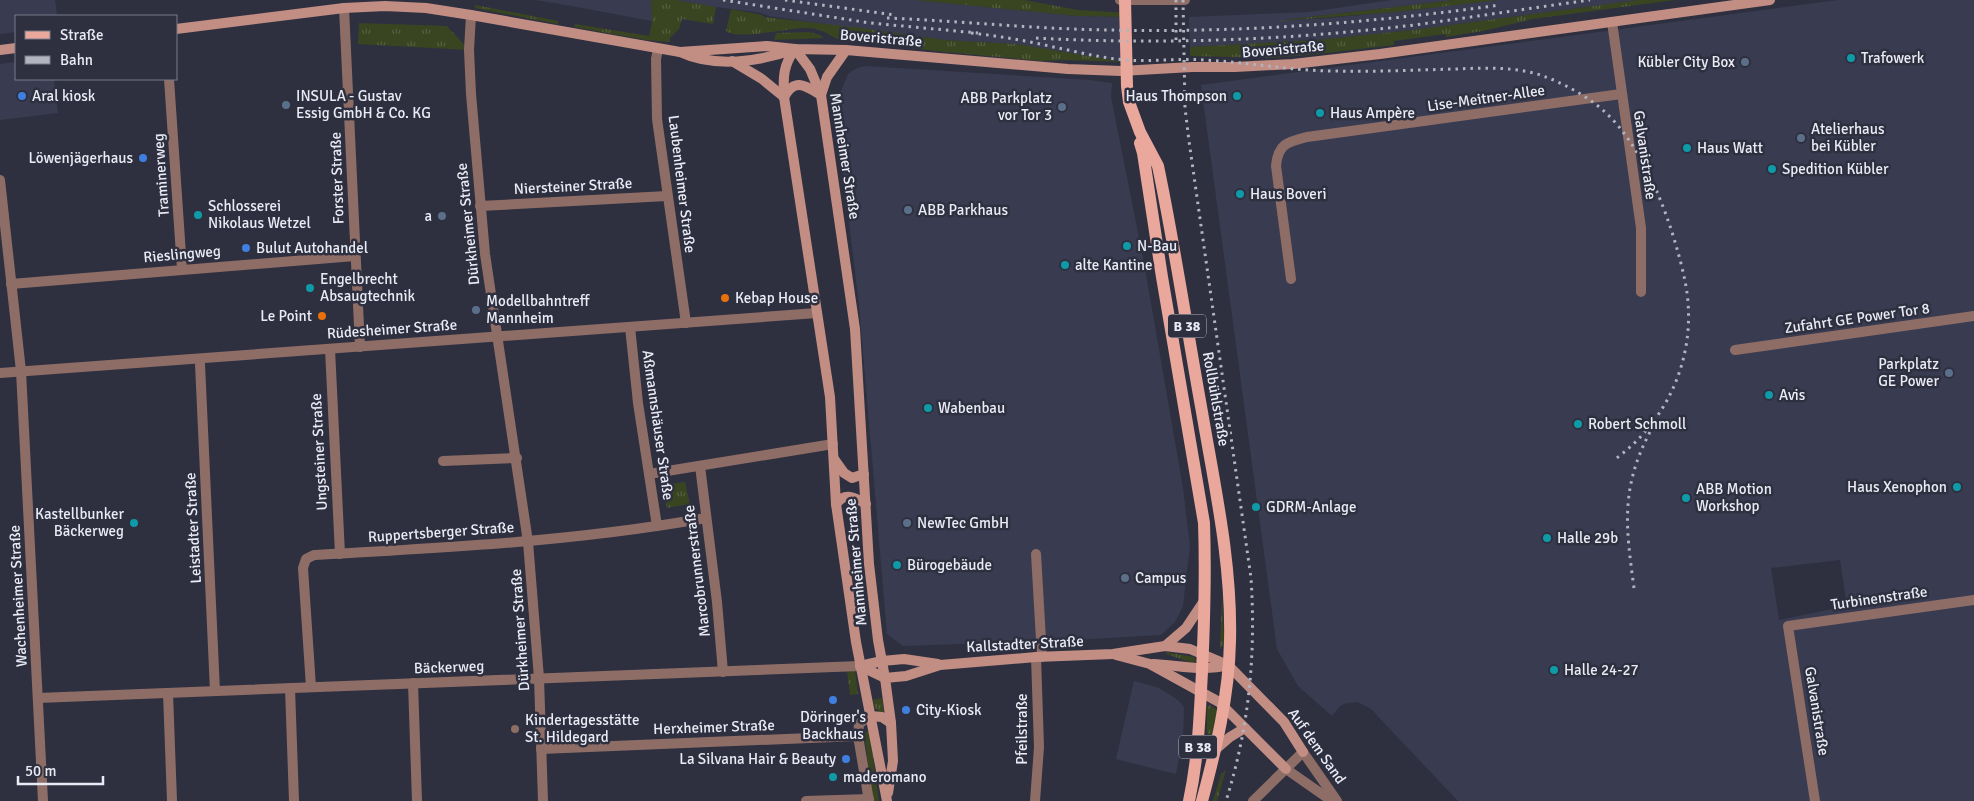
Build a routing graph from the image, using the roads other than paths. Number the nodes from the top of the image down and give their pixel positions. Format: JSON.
{"nodes":[{"id":1,"x":1123,"y":0,"type":"edge"},
{"id":2,"x":1185,"y":0,"type":"edge"},
{"id":3,"x":1770,"y":0,"type":"edge"},
{"id":4,"x":344,"y":8,"type":"junction"},
{"id":5,"x":471,"y":15,"type":"junction"},
{"id":6,"x":1612,"y":22,"type":"junction"},
{"id":7,"x":178,"y":29,"type":"edge"},
{"id":8,"x":15,"y":48,"type":"edge"},
{"id":9,"x":658,"y":49,"type":"junction"},
{"id":10,"x":795,"y":49,"type":"junction"},
{"id":11,"x":0,"y":50,"type":"edge"},
{"id":12,"x":846,"y":50,"type":"junction"},
{"id":13,"x":680,"y":52,"type":"junction"},
{"id":14,"x":732,"y":61,"type":"junction"},
{"id":15,"x":169,"y":80,"type":"edge"},
{"id":16,"x":1124,"y":86,"type":"junction"},
{"id":17,"x":1622,"y":94,"type":"junction"},
{"id":18,"x":821,"y":95,"type":"junction"},
{"id":19,"x":784,"y":97,"type":"junction"},
{"id":20,"x":0,"y":180,"type":"edge"},
{"id":21,"x":667,"y":196,"type":"junction"},
{"id":22,"x":480,"y":206,"type":"junction"},
{"id":23,"x":355,"y":256,"type":"junction"},
{"id":24,"x":182,"y":269,"type":"junction"},
{"id":25,"x":1291,"y":279,"type":"dead end"},
{"id":26,"x":11,"y":284,"type":"junction"},
{"id":27,"x":1641,"y":292,"type":"dead end"},
{"id":28,"x":817,"y":313,"type":"junction"},
{"id":29,"x":1974,"y":316,"type":"edge"},
{"id":30,"x":686,"y":323,"type":"junction"},
{"id":31,"x":630,"y":327,"type":"junction"},
{"id":32,"x":498,"y":337,"type":"junction"},
{"id":33,"x":360,"y":347,"type":"junction"},
{"id":34,"x":330,"y":349,"type":"junction"},
{"id":35,"x":1740,"y":350,"type":"dead end"},
{"id":36,"x":200,"y":364,"type":"dead end"},
{"id":37,"x":21,"y":371,"type":"junction"},
{"id":38,"x":0,"y":373,"type":"edge"},
{"id":39,"x":833,"y":444,"type":"junction"},
{"id":40,"x":517,"y":458,"type":"junction"},
{"id":41,"x":834,"y":459,"type":"junction"},
{"id":42,"x":443,"y":461,"type":"dead end"},
{"id":43,"x":700,"y":466,"type":"junction"},
{"id":44,"x":649,"y":474,"type":"junction"},
{"id":45,"x":864,"y":474,"type":"junction"},
{"id":46,"x":836,"y":504,"type":"junction"},
{"id":47,"x":866,"y":504,"type":"junction"},
{"id":48,"x":706,"y":518,"type":"junction"},
{"id":49,"x":658,"y":526,"type":"junction"},
{"id":50,"x":528,"y":542,"type":"junction"},
{"id":51,"x":340,"y":554,"type":"junction"},
{"id":52,"x":1036,"y":554,"type":"dead end"},
{"id":53,"x":1974,"y":600,"type":"edge"},
{"id":54,"x":1204,"y":601,"type":"junction"},
{"id":55,"x":1788,"y":626,"type":"joint"},
{"id":56,"x":1165,"y":646,"type":"junction"},
{"id":57,"x":1202,"y":653,"type":"junction"},
{"id":58,"x":1113,"y":654,"type":"junction"},
{"id":59,"x":1039,"y":657,"type":"junction"},
{"id":60,"x":882,"y":661,"type":"junction"},
{"id":61,"x":1150,"y":664,"type":"junction"},
{"id":62,"x":940,"y":665,"type":"junction"},
{"id":63,"x":860,"y":666,"type":"junction"},
{"id":64,"x":1228,"y":666,"type":"junction"},
{"id":65,"x":1202,"y":669,"type":"junction"},
{"id":66,"x":723,"y":672,"type":"junction"},
{"id":67,"x":539,"y":678,"type":"junction"},
{"id":68,"x":886,"y":678,"type":"junction"},
{"id":69,"x":413,"y":683,"type":"junction"},
{"id":70,"x":311,"y":687,"type":"junction"},
{"id":71,"x":290,"y":688,"type":"junction"},
{"id":72,"x":216,"y":691,"type":"junction"},
{"id":73,"x":1201,"y":692,"type":"junction"},
{"id":74,"x":168,"y":693,"type":"junction"},
{"id":75,"x":38,"y":698,"type":"junction"},
{"id":76,"x":1224,"y":706,"type":"junction"},
{"id":77,"x":870,"y":716,"type":"junction"},
{"id":78,"x":891,"y":723,"type":"junction"},
{"id":79,"x":1245,"y":728,"type":"junction"},
{"id":80,"x":858,"y":736,"type":"junction"},
{"id":81,"x":541,"y":749,"type":"junction"},
{"id":82,"x":1216,"y":749,"type":"junction"},
{"id":83,"x":1303,"y":752,"type":"junction"},
{"id":84,"x":1286,"y":769,"type":"junction"},
{"id":85,"x":869,"y":800,"type":"edge"},
{"id":86,"x":887,"y":800,"type":"edge"},
{"id":87,"x":44,"y":801,"type":"edge"},
{"id":88,"x":172,"y":801,"type":"edge"},
{"id":89,"x":294,"y":801,"type":"edge"},
{"id":90,"x":417,"y":801,"type":"edge"},
{"id":91,"x":543,"y":801,"type":"edge"},
{"id":92,"x":806,"y":801,"type":"edge"},
{"id":93,"x":1035,"y":801,"type":"edge"},
{"id":94,"x":1189,"y":801,"type":"edge"},
{"id":95,"x":1202,"y":801,"type":"edge"},
{"id":96,"x":1253,"y":801,"type":"edge"},
{"id":97,"x":1332,"y":801,"type":"edge"},
{"id":98,"x":1337,"y":801,"type":"edge"},
{"id":99,"x":1815,"y":801,"type":"edge"}],
"edges":[{"from":1,"to":2,"type":"street"},
{"from":1,"to":16,"type":"main road","number":"B 38"},
{"from":3,"to":6,"type":"main road","name":"Boveristraße"},
{"from":4,"to":5,"type":"main road"},
{"from":4,"to":7,"type":"main road"},
{"from":4,"to":23,"type":"street","name":"Forster Straße"},
{"from":5,"to":9,"type":"main road"},
{"from":5,"to":22,"type":"street","name":"Dürkheimer Straße"},
{"from":6,"to":12,"type":"main road","name":"Boveristraße"},
{"from":6,"to":17,"type":"street","name":"Galvanistraße"},
{"from":8,"to":11,"type":"main road"},
{"from":9,"to":13,"type":"main road"},
{"from":9,"to":21,"type":"street","name":"Laubenheimer Straße"},
{"from":10,"to":12,"type":"main road","name":"Boveristraße"},
{"from":10,"to":13,"type":"main road"},
{"from":10,"to":14,"type":"main road"},
{"from":10,"to":18,"type":"main road","name":"Mannheimer Straße"},
{"from":10,"to":19,"type":"main road","name":"Mannheimer Straße"},
{"from":12,"to":18,"type":"main road"},
{"from":13,"to":14,"type":"main road"},
{"from":14,"to":19,"type":"main road"},
{"from":15,"to":24,"type":"street","name":"Traminerweg"},
{"from":16,"to":54,"type":"main road","number":"B 38"},
{"from":16,"to":64,"type":"main road","name":"Rollbühlstraße","number":"B 38"},
{"from":17,"to":25,"type":"street","name":"Lise-Meitner-Allee"},
{"from":17,"to":27,"type":"street","name":"Galvanistraße"},
{"from":18,"to":19,"type":"main road"},
{"from":18,"to":45,"type":"main road","name":"Mannheimer Straße"},
{"from":19,"to":28,"type":"main road","name":"Mannheimer Straße"},
{"from":20,"to":26,"type":"street","name":"Wachenheimer Straße"},
{"from":21,"to":22,"type":"street","name":"Niersteiner Straße"},
{"from":21,"to":30,"type":"street","name":"Laubenheimer Straße"},
{"from":22,"to":32,"type":"street","name":"Dürkheimer Straße"},
{"from":23,"to":24,"type":"street","name":"Rieslingweg"},
{"from":23,"to":33,"type":"street","name":"Forster Straße"},
{"from":24,"to":26,"type":"street","name":"Rieslingweg"},
{"from":26,"to":37,"type":"street","name":"Wachenheimer Straße"},
{"from":28,"to":30,"type":"street","name":"Rüdesheimer Straße"},
{"from":28,"to":39,"type":"main road","name":"Mannheimer Straße"},
{"from":29,"to":35,"type":"street","name":"Zufahrt GE Power Tor 8"},
{"from":30,"to":31,"type":"street","name":"Rüdesheimer Straße"},
{"from":31,"to":32,"type":"street","name":"Rüdesheimer Straße"},
{"from":31,"to":44,"type":"street","name":"Aßmannshäuser Straße"},
{"from":32,"to":33,"type":"street","name":"Rüdesheimer Straße"},
{"from":32,"to":40,"type":"street","name":"Dürkheimer Straße"},
{"from":33,"to":34,"type":"street","name":"Rüdesheimer Straße"},
{"from":34,"to":37,"type":"street","name":"Rüdesheimer Straße"},
{"from":34,"to":51,"type":"street","name":"Ungsteiner Straße"},
{"from":36,"to":72,"type":"street","name":"Leistadter Straße"},
{"from":37,"to":38,"type":"street","name":"Rüdesheimer Straße"},
{"from":37,"to":75,"type":"street","name":"Wachenheimer Straße"},
{"from":39,"to":41,"type":"main road","name":"Mannheimer Straße"},
{"from":39,"to":43,"type":"street"},
{"from":40,"to":42,"type":"street"},
{"from":40,"to":50,"type":"street","name":"Dürkheimer Straße"},
{"from":41,"to":45,"type":"main road"},
{"from":41,"to":46,"type":"main road","name":"Mannheimer Straße"},
{"from":43,"to":44,"type":"street"},
{"from":43,"to":48,"type":"street","name":"Marcobrunnerstraße"},
{"from":44,"to":49,"type":"street","name":"Aßmannshäuser Straße"},
{"from":45,"to":47,"type":"main road","name":"Mannheimer Straße"},
{"from":46,"to":47,"type":"main road"},
{"from":46,"to":63,"type":"main road","name":"Mannheimer Straße"},
{"from":47,"to":60,"type":"main road","name":"Mannheimer Straße"},
{"from":48,"to":49,"type":"street","name":"Ruppertsberger Straße"},
{"from":48,"to":66,"type":"street","name":"Marcobrunnerstraße"},
{"from":49,"to":50,"type":"street","name":"Ruppertsberger Straße"},
{"from":50,"to":51,"type":"street","name":"Ruppertsberger Straße"},
{"from":50,"to":67,"type":"street","name":"Dürkheimer Straße"},
{"from":51,"to":70,"type":"street","name":"Ruppertsberger Straße"},
{"from":52,"to":59,"type":"street","name":"Pfeilstraße"},
{"from":53,"to":55,"type":"street","name":"Turbinenstraße"},
{"from":54,"to":56,"type":"main road"},
{"from":54,"to":57,"type":"main road","number":"B 38"},
{"from":55,"to":99,"type":"street","name":"Galvanistraße"},
{"from":56,"to":57,"type":"main road","name":"Kallstadter Straße"},
{"from":56,"to":58,"type":"main road","name":"Kallstadter Straße"},
{"from":57,"to":64,"type":"main road","name":"Auf dem Sand"},
{"from":57,"to":65,"type":"main road","number":"B 38"},
{"from":58,"to":59,"type":"main road","name":"Kallstadter Straße"},
{"from":58,"to":61,"type":"main road","name":"Kallstadter Straße"},
{"from":59,"to":62,"type":"main road","name":"Kallstadter Straße"},
{"from":59,"to":93,"type":"street","name":"Pfeilstraße"},
{"from":60,"to":62,"type":"main road","name":"Kallstadter Straße"},
{"from":60,"to":63,"type":"main road","name":"Kallstadter Straße"},
{"from":60,"to":68,"type":"main road","name":"Mannheimer Straße"},
{"from":61,"to":65,"type":"main road"},
{"from":61,"to":73,"type":"main road","name":"Kallstadter Straße"},
{"from":62,"to":68,"type":"main road","name":"Kallstadter Straße"},
{"from":63,"to":66,"type":"street","name":"Bäckerweg"},
{"from":63,"to":68,"type":"main road"},
{"from":63,"to":77,"type":"main road","name":"Mannheimer Straße"},
{"from":64,"to":65,"type":"main road"},
{"from":64,"to":76,"type":"main road","number":"B 38"},
{"from":64,"to":83,"type":"main road","name":"Auf dem Sand"},
{"from":65,"to":73,"type":"main road","number":"B 38"},
{"from":66,"to":67,"type":"street","name":"Bäckerweg"},
{"from":67,"to":69,"type":"street","name":"Bäckerweg"},
{"from":67,"to":81,"type":"street","name":"Dürkheimer Straße"},
{"from":68,"to":78,"type":"main road","name":"Mannheimer Straße"},
{"from":69,"to":70,"type":"street","name":"Bäckerweg"},
{"from":69,"to":90,"type":"street"},
{"from":70,"to":71,"type":"street","name":"Bäckerweg"},
{"from":71,"to":72,"type":"street","name":"Bäckerweg"},
{"from":71,"to":89,"type":"street"},
{"from":72,"to":74,"type":"street","name":"Bäckerweg"},
{"from":73,"to":76,"type":"main road","name":"Auf dem Sand"},
{"from":73,"to":94,"type":"main road","number":"B 38"},
{"from":74,"to":75,"type":"street","name":"Bäckerweg"},
{"from":74,"to":88,"type":"street"},
{"from":75,"to":87,"type":"street","name":"Wachenheimer Straße"},
{"from":76,"to":79,"type":"main road","name":"Auf dem Sand"},
{"from":76,"to":82,"type":"main road","number":"B 38"},
{"from":77,"to":78,"type":"main road"},
{"from":77,"to":80,"type":"street"},
{"from":77,"to":86,"type":"main road","name":"Mannheimer Straße"},
{"from":78,"to":86,"type":"main road","name":"Mannheimer Straße"},
{"from":79,"to":82,"type":"main road"},
{"from":79,"to":84,"type":"main road","name":"Auf dem Sand"},
{"from":80,"to":81,"type":"street","name":"Herxheimer Straße"},
{"from":80,"to":85,"type":"street"},
{"from":81,"to":91,"type":"street","name":"Dürkheimer Straße"},
{"from":82,"to":95,"type":"main road","number":"B 38"},
{"from":83,"to":84,"type":"street"},
{"from":83,"to":98,"type":"street","name":"Auf dem Sand"},
{"from":84,"to":96,"type":"street"},
{"from":84,"to":97,"type":"street","name":"Auf dem Sand"},
{"from":85,"to":92,"type":"street"}]}
